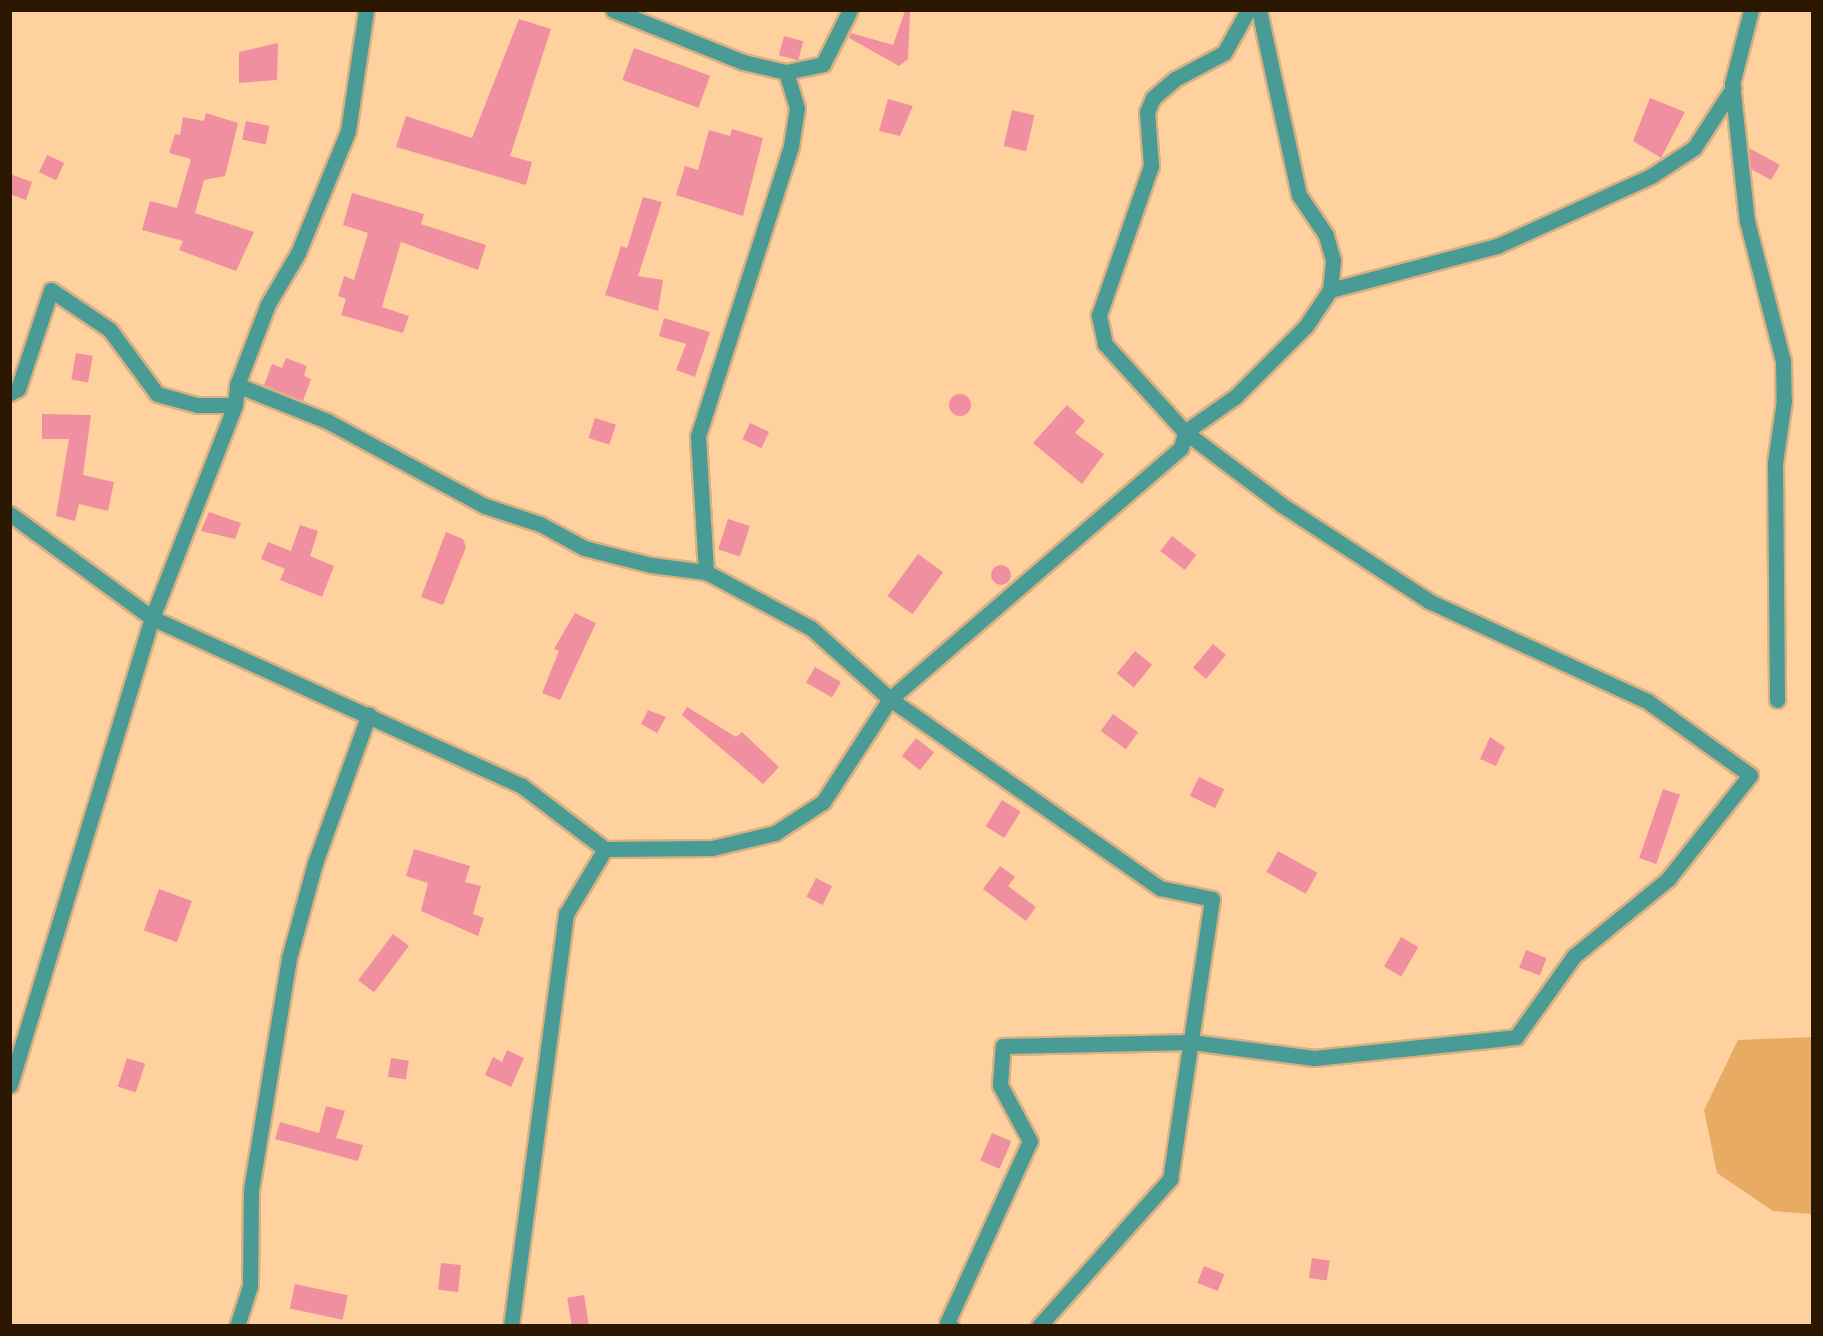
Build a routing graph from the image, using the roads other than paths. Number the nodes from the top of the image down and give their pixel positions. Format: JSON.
{"nodes":[{"id":1,"x":366,"y":10,"type":"edge"},
{"id":2,"x":613,"y":10,"type":"edge"},
{"id":3,"x":850,"y":10,"type":"edge"},
{"id":4,"x":1248,"y":10,"type":"edge"},
{"id":5,"x":1259,"y":10,"type":"edge"},
{"id":6,"x":1751,"y":10,"type":"edge"},
{"id":7,"x":786,"y":72,"type":"junction"},
{"id":8,"x":1733,"y":88,"type":"junction"},
{"id":9,"x":1330,"y":290,"type":"junction"},
{"id":10,"x":237,"y":385,"type":"junction"},
{"id":11,"x":10,"y":393,"type":"edge"},
{"id":12,"x":235,"y":405,"type":"junction"},
{"id":13,"x":1185,"y":432,"type":"junction"},
{"id":14,"x":10,"y":514,"type":"edge"},
{"id":15,"x":706,"y":572,"type":"junction"},
{"id":16,"x":152,"y":618,"type":"junction"},
{"id":17,"x":890,"y":699,"type":"junction"},
{"id":18,"x":1777,"y":700,"type":"dead end"},
{"id":19,"x":369,"y":714,"type":"junction"},
{"id":20,"x":605,"y":849,"type":"junction"},
{"id":21,"x":1191,"y":1042,"type":"junction"},
{"id":22,"x":10,"y":1085,"type":"edge"},
{"id":23,"x":237,"y":1326,"type":"edge"},
{"id":24,"x":511,"y":1326,"type":"edge"},
{"id":25,"x":951,"y":1326,"type":"edge"},
{"id":26,"x":1039,"y":1326,"type":"edge"}],
"edges":[{"from":1,"to":10,"type":"street"},
{"from":2,"to":7,"type":"street"},
{"from":3,"to":7,"type":"street"},
{"from":4,"to":13,"type":"street"},
{"from":5,"to":9,"type":"street"},
{"from":6,"to":8,"type":"street"},
{"from":7,"to":15,"type":"street"},
{"from":8,"to":9,"type":"street"},
{"from":8,"to":18,"type":"street"},
{"from":9,"to":13,"type":"street"},
{"from":10,"to":12,"type":"street"},
{"from":10,"to":15,"type":"street"},
{"from":11,"to":12,"type":"street"},
{"from":12,"to":16,"type":"street"},
{"from":13,"to":17,"type":"street"},
{"from":13,"to":21,"type":"street"},
{"from":14,"to":16,"type":"street"},
{"from":15,"to":17,"type":"street"},
{"from":16,"to":19,"type":"street"},
{"from":16,"to":22,"type":"street"},
{"from":17,"to":20,"type":"street"},
{"from":17,"to":21,"type":"street"},
{"from":19,"to":20,"type":"street"},
{"from":19,"to":23,"type":"street"},
{"from":20,"to":24,"type":"street"},
{"from":21,"to":25,"type":"street"},
{"from":21,"to":26,"type":"street"}]}
